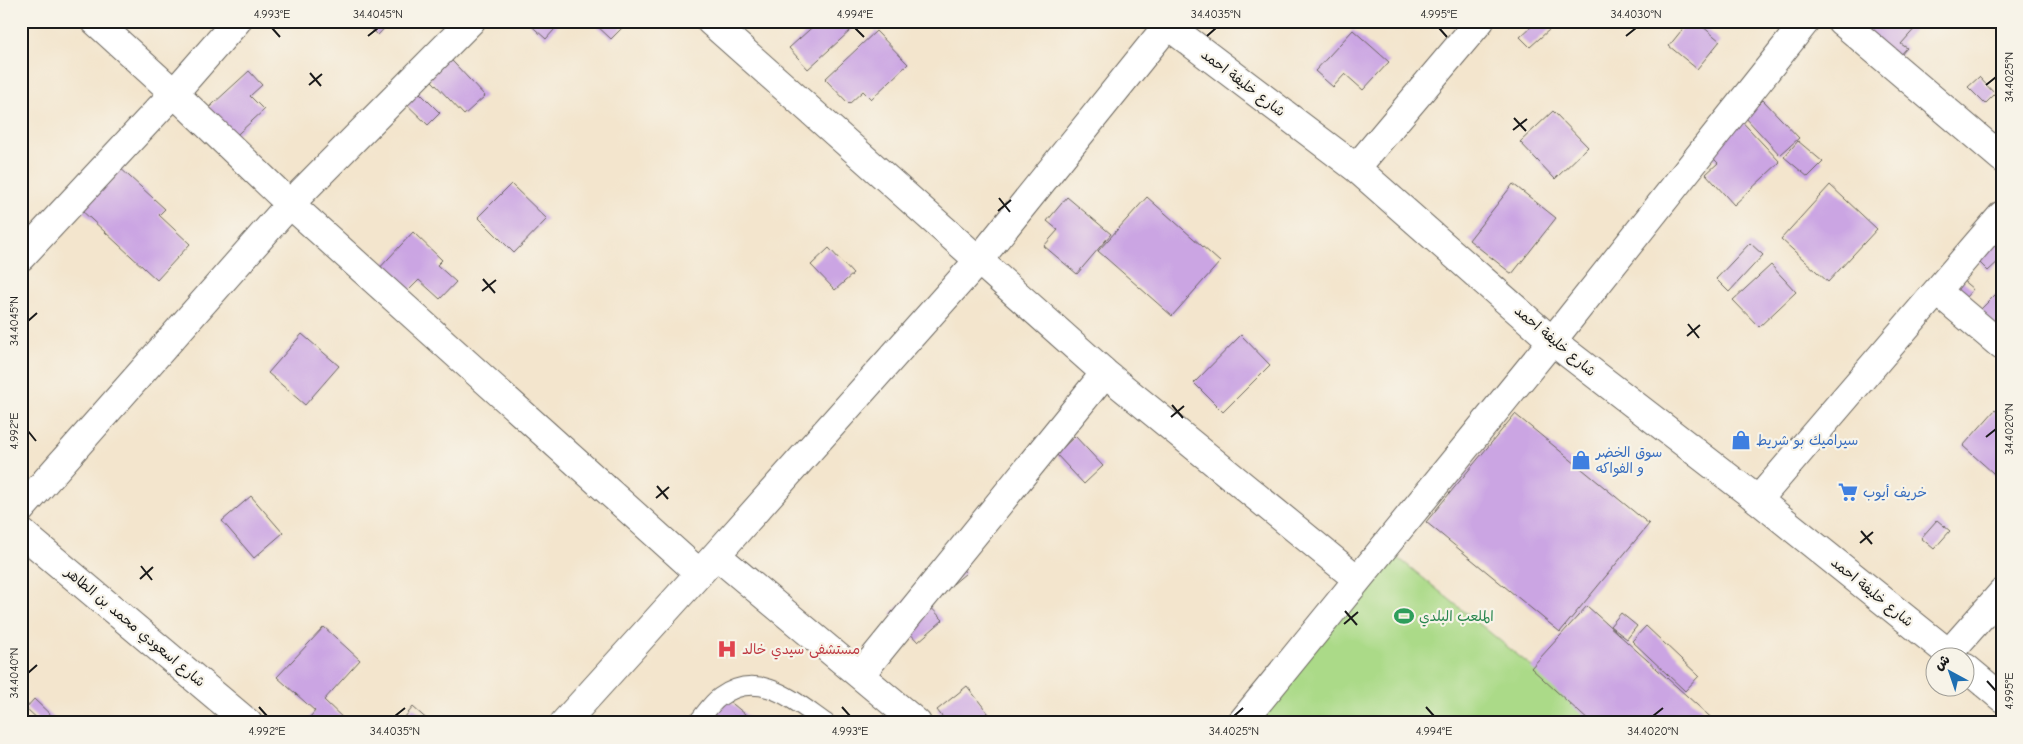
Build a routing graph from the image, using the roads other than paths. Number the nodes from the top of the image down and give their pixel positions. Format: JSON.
{"nodes":[{"id":1,"x":95,"y":21,"type":"edge"},
{"id":2,"x":236,"y":21,"type":"edge"},
{"id":3,"x":471,"y":21,"type":"edge"},
{"id":4,"x":710,"y":21,"type":"edge"},
{"id":5,"x":1480,"y":21,"type":"edge"},
{"id":6,"x":1806,"y":21,"type":"edge"},
{"id":7,"x":1841,"y":21,"type":"edge"},
{"id":8,"x":1167,"y":23,"type":"edge"},
{"id":9,"x":174,"y":93,"type":"junction"},
{"id":10,"x":2002,"y":158,"type":"edge"},
{"id":11,"x":1356,"y":168,"type":"junction"},
{"id":12,"x":290,"y":204,"type":"junction"},
{"id":13,"x":2002,"y":215,"type":"edge"},
{"id":14,"x":21,"y":257,"type":"edge"},
{"id":15,"x":978,"y":261,"type":"junction"},
{"id":16,"x":1937,"y":291,"type":"junction"},
{"id":17,"x":1552,"y":341,"type":"junction"},
{"id":18,"x":2002,"y":346,"type":"edge"},
{"id":19,"x":1105,"y":373,"type":"junction"},
{"id":20,"x":1758,"y":500,"type":"junction"},
{"id":21,"x":21,"y":509,"type":"edge"},
{"id":22,"x":21,"y":532,"type":"edge"},
{"id":23,"x":707,"y":564,"type":"junction"},
{"id":24,"x":1357,"y":579,"type":"junction"},
{"id":25,"x":2002,"y":593,"type":"edge"},
{"id":26,"x":1939,"y":646,"type":"edge"},
{"id":27,"x":1964,"y":646,"type":"edge"},
{"id":28,"x":860,"y":675,"type":"junction"},
{"id":29,"x":1976,"y":676,"type":"edge"},
{"id":30,"x":2002,"y":698,"type":"edge"},
{"id":31,"x":248,"y":723,"type":"edge"},
{"id":32,"x":564,"y":723,"type":"edge"},
{"id":33,"x":696,"y":723,"type":"edge"},
{"id":34,"x":826,"y":723,"type":"edge"},
{"id":35,"x":917,"y":723,"type":"edge"},
{"id":36,"x":1241,"y":723,"type":"edge"}],
"edges":[{"from":1,"to":9,"type":"street"},
{"from":2,"to":9,"type":"street"},
{"from":3,"to":12,"type":"street"},
{"from":4,"to":15,"type":"street"},
{"from":5,"to":11,"type":"street"},
{"from":6,"to":17,"type":"street"},
{"from":7,"to":10,"type":"street"},
{"from":8,"to":11,"type":"street","name":"شارع خليفة احمد"},
{"from":8,"to":15,"type":"street"},
{"from":9,"to":12,"type":"street"},
{"from":9,"to":14,"type":"street"},
{"from":11,"to":17,"type":"street","name":"شارع خليفة احمد"},
{"from":12,"to":21,"type":"street"},
{"from":12,"to":23,"type":"street"},
{"from":13,"to":16,"type":"street"},
{"from":15,"to":19,"type":"street"},
{"from":15,"to":23,"type":"street"},
{"from":16,"to":18,"type":"street"},
{"from":16,"to":20,"type":"street"},
{"from":17,"to":20,"type":"street","name":"شارع خليفة احمد"},
{"from":17,"to":24,"type":"street"},
{"from":19,"to":24,"type":"street"},
{"from":19,"to":28,"type":"street"},
{"from":20,"to":26,"type":"street","name":"شارع خليفة احمد"},
{"from":22,"to":31,"type":"street","name":"شارع اسعودي محمد بن الطاهر"},
{"from":23,"to":28,"type":"street"},
{"from":23,"to":32,"type":"street"},
{"from":24,"to":36,"type":"street"},
{"from":25,"to":27,"type":"street"},
{"from":28,"to":35,"type":"street"},
{"from":29,"to":30,"type":"street","name":"شارع خليفة احمد"},
{"from":33,"to":34,"type":"lane"}]}
